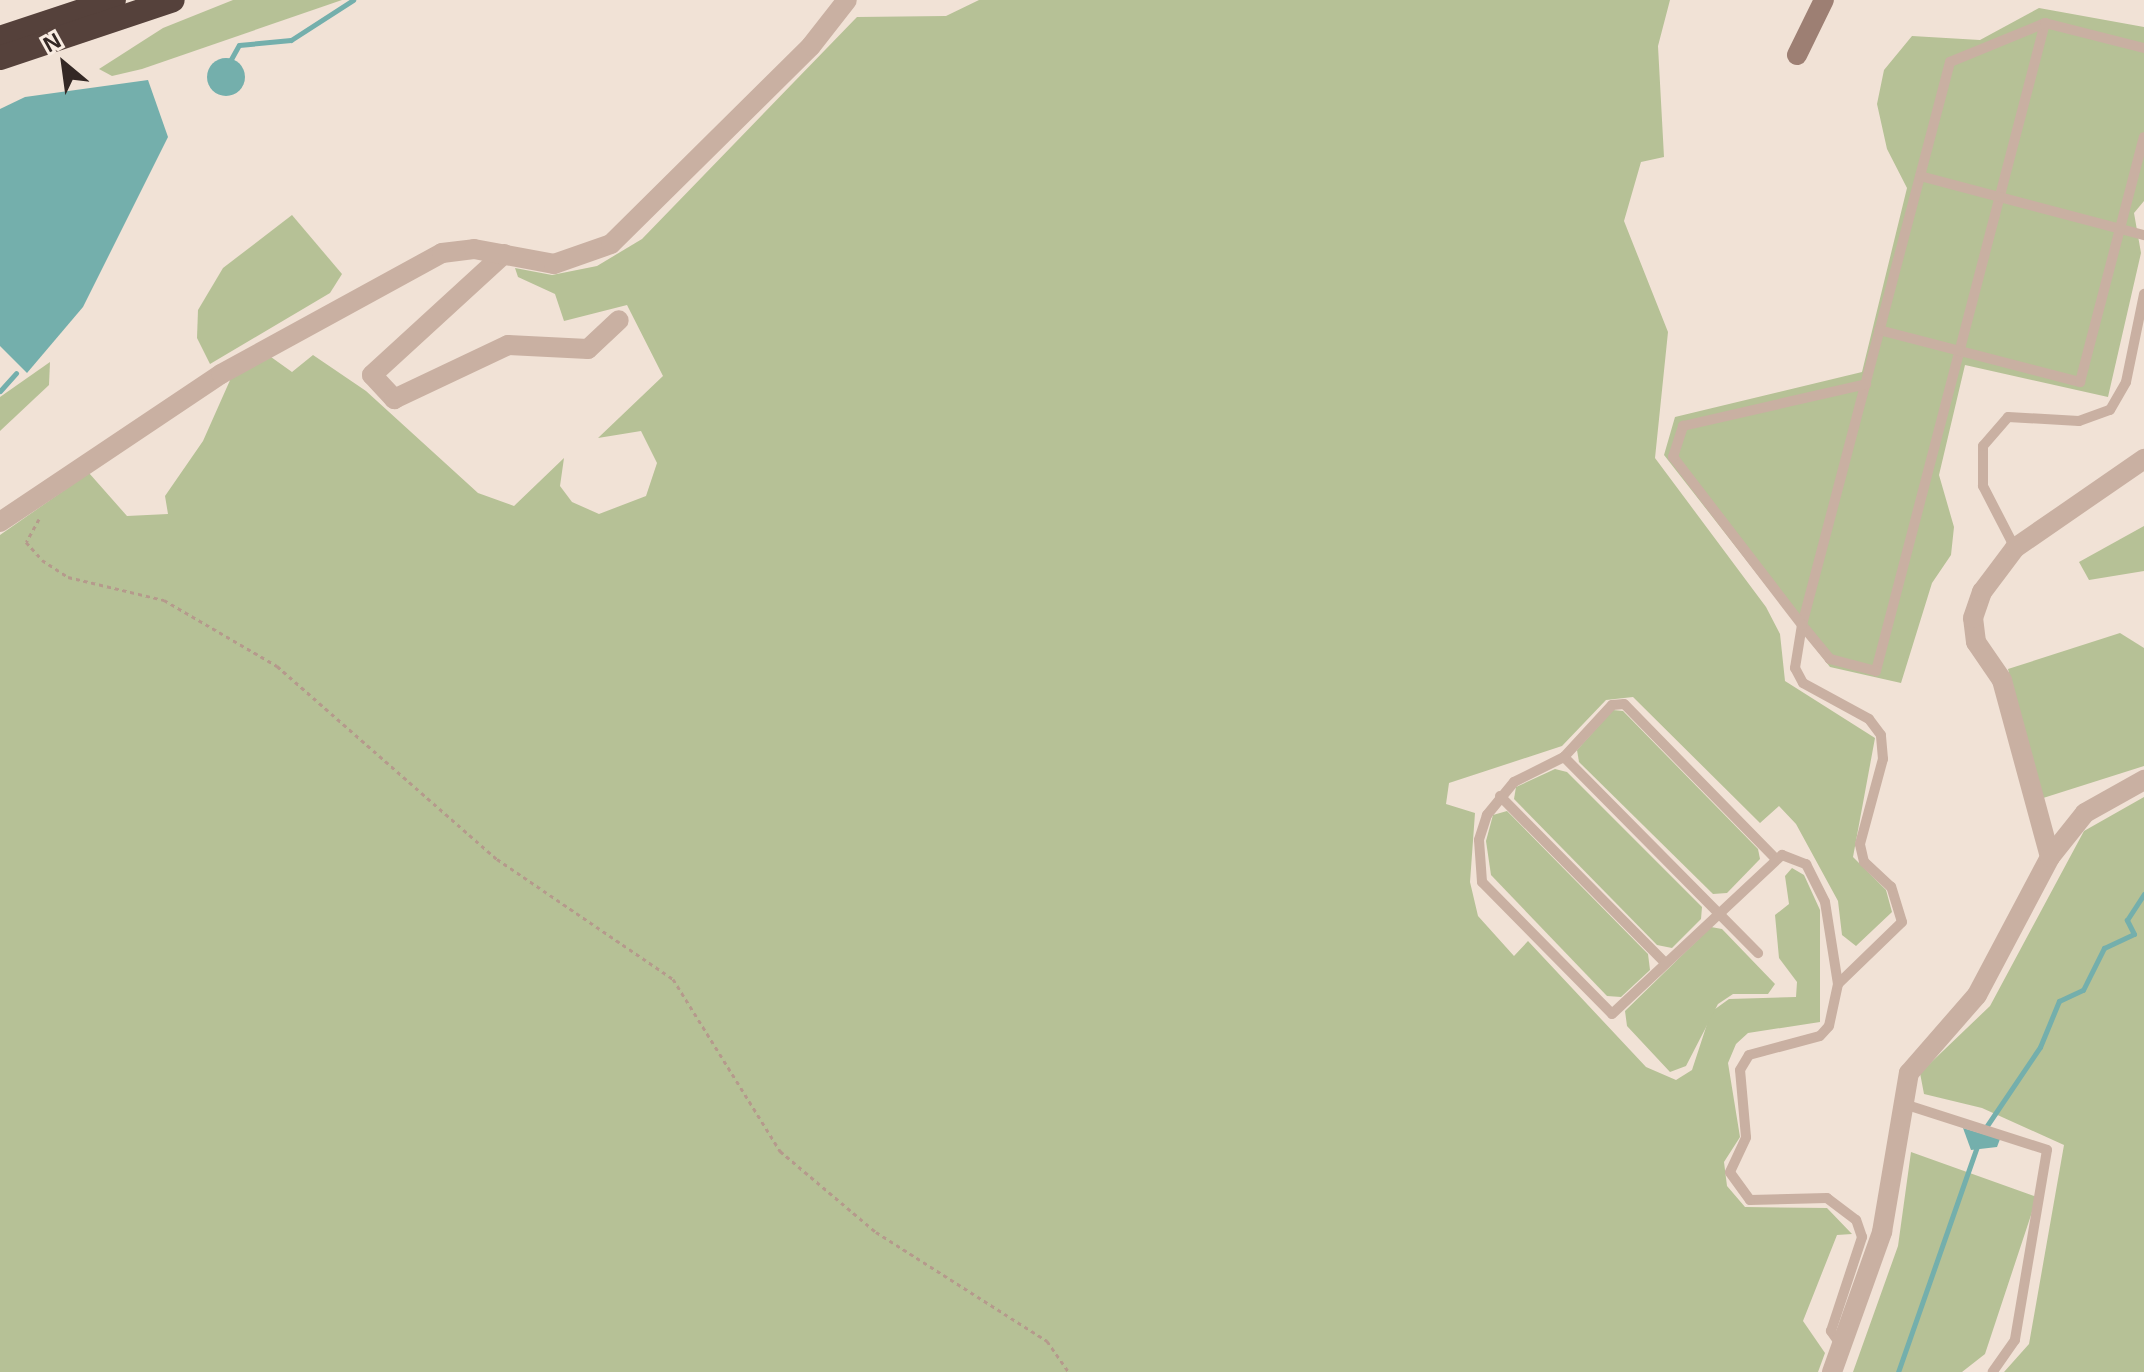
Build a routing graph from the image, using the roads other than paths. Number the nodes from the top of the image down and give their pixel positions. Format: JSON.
{"nodes":[{"id":1,"x":114,"y":0,"type":"edge"},
{"id":2,"x":173,"y":0,"type":"edge"},
{"id":3,"x":847,"y":0,"type":"edge"},
{"id":4,"x":1824,"y":0,"type":"edge"},
{"id":5,"x":2045,"y":23,"type":"junction"},
{"id":6,"x":0,"y":38,"type":"edge"},
{"id":7,"x":2144,"y":48,"type":"edge"},
{"id":8,"x":1797,"y":55,"type":"dead end"},
{"id":9,"x":0,"y":58,"type":"edge"},
{"id":10,"x":2144,"y":137,"type":"edge"},
{"id":11,"x":1920,"y":176,"type":"junction"},
{"id":12,"x":2000,"y":198,"type":"junction"},
{"id":13,"x":2119,"y":230,"type":"junction"},
{"id":14,"x":2144,"y":235,"type":"edge"},
{"id":15,"x":504,"y":254,"type":"junction"},
{"id":16,"x":2144,"y":294,"type":"edge"},
{"id":17,"x":619,"y":320,"type":"dead end"},
{"id":18,"x":1879,"y":330,"type":"junction"},
{"id":19,"x":1960,"y":352,"type":"junction"},
{"id":20,"x":1866,"y":384,"type":"junction"},
{"id":21,"x":2144,"y":459,"type":"edge"},
{"id":22,"x":0,"y":522,"type":"edge"},
{"id":23,"x":2015,"y":548,"type":"junction"},
{"id":24,"x":1802,"y":625,"type":"junction"},
{"id":25,"x":1564,"y":757,"type":"junction"},
{"id":26,"x":2144,"y":780,"type":"edge"},
{"id":27,"x":1500,"y":796,"type":"junction"},
{"id":28,"x":1774,"y":857,"type":"junction"},
{"id":29,"x":2050,"y":857,"type":"junction"},
{"id":30,"x":1718,"y":912,"type":"junction"},
{"id":31,"x":1758,"y":953,"type":"dead end"},
{"id":32,"x":1665,"y":963,"type":"junction"},
{"id":33,"x":1838,"y":984,"type":"junction"},
{"id":34,"x":1904,"y":1104,"type":"junction"},
{"id":35,"x":1842,"y":1346,"type":"junction"},
{"id":36,"x":1832,"y":1372,"type":"edge"},
{"id":37,"x":1993,"y":1372,"type":"edge"}],
"edges":[{"from":1,"to":6,"type":"highway"},
{"from":2,"to":9,"type":"highway"},
{"from":3,"to":15,"type":"street"},
{"from":4,"to":8,"type":"street"},
{"from":5,"to":7,"type":"lane"},
{"from":5,"to":11,"type":"lane"},
{"from":5,"to":12,"type":"lane"},
{"from":10,"to":13,"type":"lane"},
{"from":11,"to":12,"type":"lane"},
{"from":11,"to":18,"type":"lane"},
{"from":12,"to":13,"type":"lane"},
{"from":12,"to":19,"type":"lane"},
{"from":13,"to":14,"type":"lane"},
{"from":13,"to":19,"type":"lane"},
{"from":15,"to":17,"type":"street"},
{"from":15,"to":22,"type":"street"},
{"from":16,"to":23,"type":"lane"},
{"from":18,"to":19,"type":"lane"},
{"from":18,"to":20,"type":"lane"},
{"from":19,"to":24,"type":"lane"},
{"from":20,"to":24,"type":"lane"},
{"from":20,"to":24,"type":"lane"},
{"from":21,"to":23,"type":"street"},
{"from":23,"to":29,"type":"street"},
{"from":24,"to":33,"type":"lane"},
{"from":25,"to":27,"type":"lane"},
{"from":25,"to":28,"type":"lane"},
{"from":25,"to":30,"type":"lane"},
{"from":26,"to":29,"type":"street"},
{"from":27,"to":32,"type":"lane"},
{"from":27,"to":32,"type":"lane"},
{"from":28,"to":30,"type":"lane"},
{"from":28,"to":33,"type":"lane"},
{"from":29,"to":34,"type":"street"},
{"from":30,"to":31,"type":"lane"},
{"from":30,"to":32,"type":"lane"},
{"from":33,"to":35,"type":"lane"},
{"from":34,"to":35,"type":"street"},
{"from":34,"to":37,"type":"lane"},
{"from":35,"to":36,"type":"street"}]}
